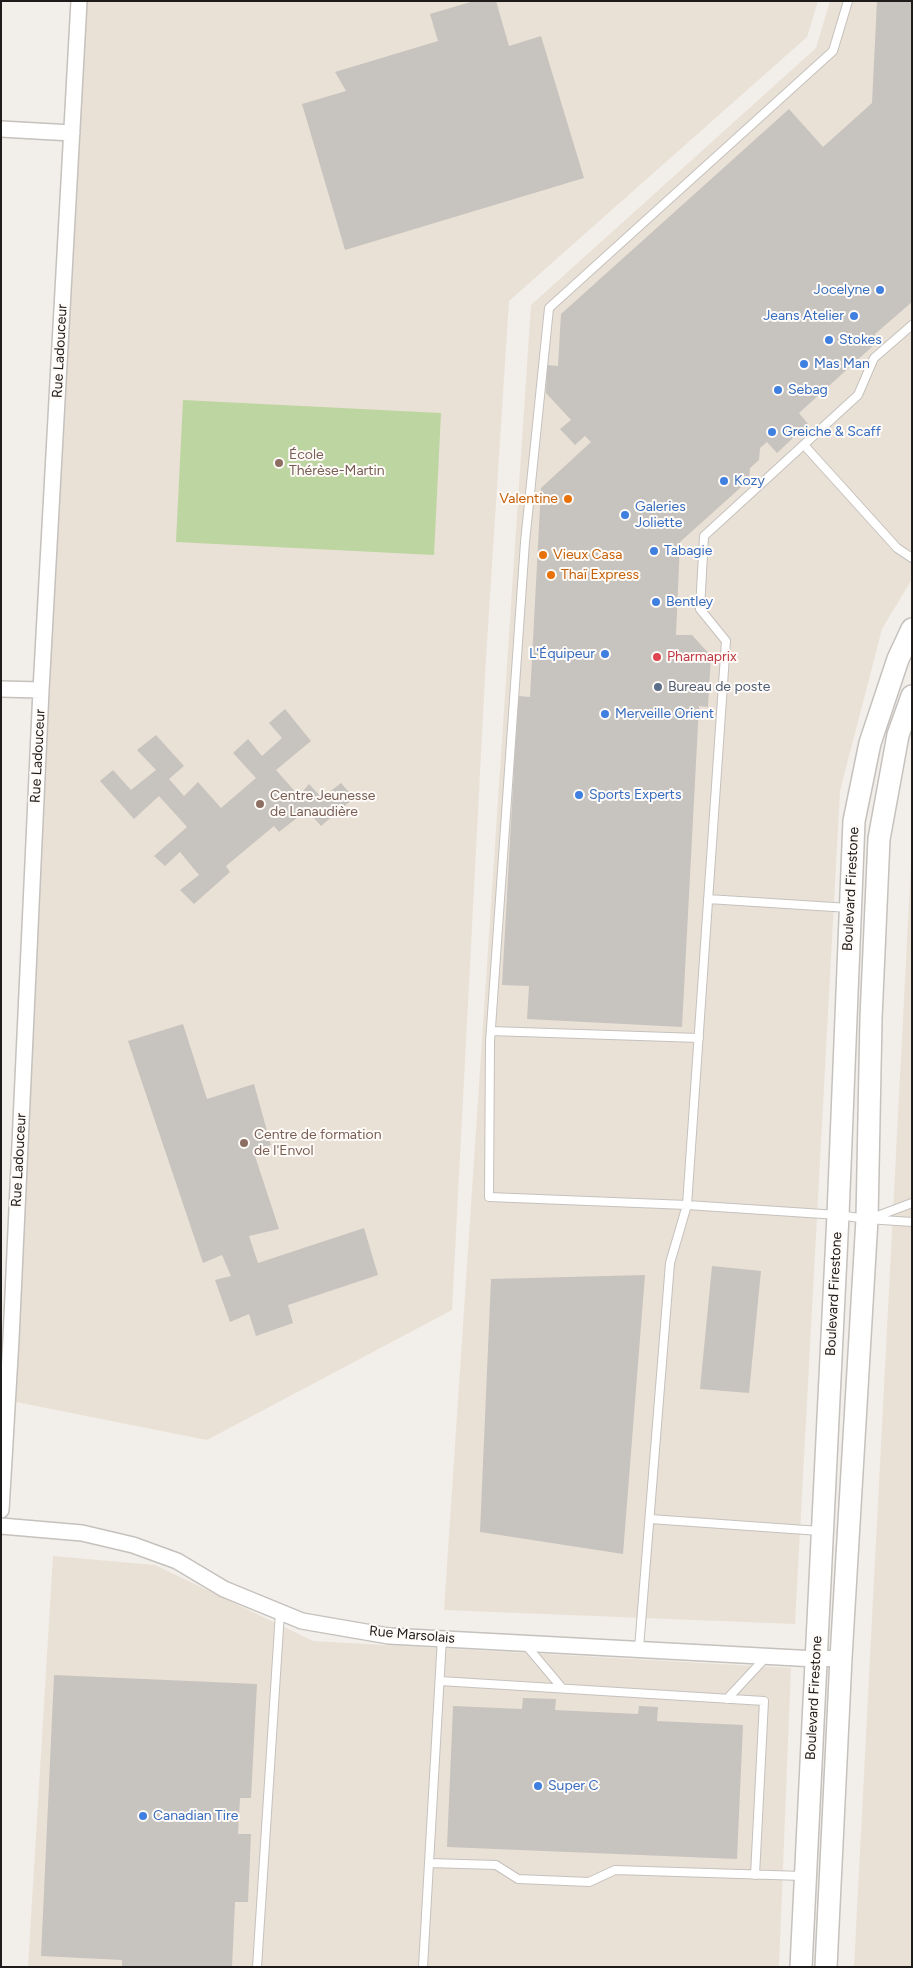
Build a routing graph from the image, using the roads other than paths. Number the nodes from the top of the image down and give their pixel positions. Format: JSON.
{"nodes":[{"id":1,"x":79,"y":1,"type":"edge"},
{"id":2,"x":848,"y":1,"type":"edge"},
{"id":3,"x":1,"y":129,"type":"edge"},
{"id":4,"x":72,"y":133,"type":"junction"},
{"id":5,"x":912,"y":325,"type":"edge"},
{"id":6,"x":804,"y":445,"type":"junction"},
{"id":7,"x":912,"y":558,"type":"edge"},
{"id":8,"x":912,"y":630,"type":"edge"},
{"id":9,"x":1,"y":689,"type":"edge"},
{"id":10,"x":41,"y":690,"type":"junction"},
{"id":11,"x":912,"y":696,"type":"edge"},
{"id":12,"x":708,"y":899,"type":"junction"},
{"id":13,"x":850,"y":908,"type":"junction"},
{"id":14,"x":491,"y":1031,"type":"junction"},
{"id":15,"x":699,"y":1038,"type":"junction"},
{"id":16,"x":912,"y":1203,"type":"edge"},
{"id":17,"x":687,"y":1205,"type":"junction"},
{"id":18,"x":838,"y":1214,"type":"junction"},
{"id":19,"x":867,"y":1219,"type":"junction"},
{"id":20,"x":912,"y":1222,"type":"edge"},
{"id":21,"x":6,"y":1338,"type":"edge"},
{"id":22,"x":1,"y":1510,"type":"edge"},
{"id":23,"x":650,"y":1518,"type":"junction"},
{"id":24,"x":1,"y":1526,"type":"edge"},
{"id":25,"x":822,"y":1532,"type":"junction"},
{"id":26,"x":280,"y":1612,"type":"junction"},
{"id":27,"x":442,"y":1638,"type":"junction"},
{"id":28,"x":523,"y":1642,"type":"junction"},
{"id":29,"x":639,"y":1648,"type":"junction"},
{"id":30,"x":767,"y":1656,"type":"junction"},
{"id":31,"x":841,"y":1658,"type":"junction"},
{"id":32,"x":816,"y":1659,"type":"junction"},
{"id":33,"x":440,"y":1680,"type":"junction"},
{"id":34,"x":562,"y":1688,"type":"junction"},
{"id":35,"x":727,"y":1699,"type":"junction"},
{"id":36,"x":429,"y":1863,"type":"junction"},
{"id":37,"x":755,"y":1875,"type":"junction"},
{"id":38,"x":805,"y":1876,"type":"junction"},
{"id":39,"x":257,"y":1967,"type":"edge"},
{"id":40,"x":423,"y":1967,"type":"edge"},
{"id":41,"x":800,"y":1967,"type":"edge"},
{"id":42,"x":826,"y":1967,"type":"edge"}],
"edges":[{"from":1,"to":4,"type":"street","name":"Rue Ladouceur"},
{"from":2,"to":14,"type":"lane"},
{"from":3,"to":4,"type":"street"},
{"from":4,"to":10,"type":"street","name":"Rue Ladouceur"},
{"from":5,"to":6,"type":"lane"},
{"from":6,"to":7,"type":"lane"},
{"from":6,"to":12,"type":"lane"},
{"from":8,"to":13,"type":"main road","name":"Boulevard Firestone"},
{"from":9,"to":10,"type":"street"},
{"from":10,"to":21,"type":"street","name":"Rue Ladouceur"},
{"from":11,"to":19,"type":"main road","name":"Boulevard Firestone"},
{"from":12,"to":13,"type":"lane"},
{"from":12,"to":15,"type":"lane"},
{"from":13,"to":18,"type":"main road","name":"Boulevard Firestone"},
{"from":14,"to":15,"type":"lane"},
{"from":14,"to":17,"type":"lane"},
{"from":15,"to":17,"type":"lane"},
{"from":16,"to":19,"type":"lane"},
{"from":17,"to":18,"type":"lane"},
{"from":17,"to":23,"type":"lane"},
{"from":18,"to":19,"type":"lane"},
{"from":18,"to":25,"type":"main road","name":"Boulevard Firestone"},
{"from":19,"to":20,"type":"lane"},
{"from":19,"to":31,"type":"main road","name":"Boulevard Firestone"},
{"from":21,"to":22,"type":"street","name":"Rue Ladouceur"},
{"from":23,"to":25,"type":"lane"},
{"from":23,"to":29,"type":"lane"},
{"from":24,"to":26,"type":"street","name":"Rue Marsolais"},
{"from":25,"to":32,"type":"main road","name":"Boulevard Firestone"},
{"from":26,"to":27,"type":"street","name":"Rue Marsolais"},
{"from":26,"to":39,"type":"lane"},
{"from":27,"to":28,"type":"street","name":"Rue Marsolais"},
{"from":27,"to":33,"type":"lane"},
{"from":28,"to":29,"type":"street","name":"Rue Marsolais"},
{"from":28,"to":34,"type":"lane"},
{"from":29,"to":30,"type":"street","name":"Rue Marsolais"},
{"from":30,"to":32,"type":"street","name":"Rue Marsolais"},
{"from":30,"to":35,"type":"lane"},
{"from":31,"to":32,"type":"street","name":"Rue Marsolais"},
{"from":31,"to":42,"type":"main road","name":"Boulevard Firestone"},
{"from":32,"to":38,"type":"main road","name":"Boulevard Firestone"},
{"from":33,"to":34,"type":"lane"},
{"from":33,"to":36,"type":"lane"},
{"from":34,"to":35,"type":"lane"},
{"from":35,"to":37,"type":"lane"},
{"from":36,"to":37,"type":"lane"},
{"from":36,"to":40,"type":"lane"},
{"from":37,"to":38,"type":"lane"},
{"from":38,"to":41,"type":"main road","name":"Boulevard Firestone"}]}
